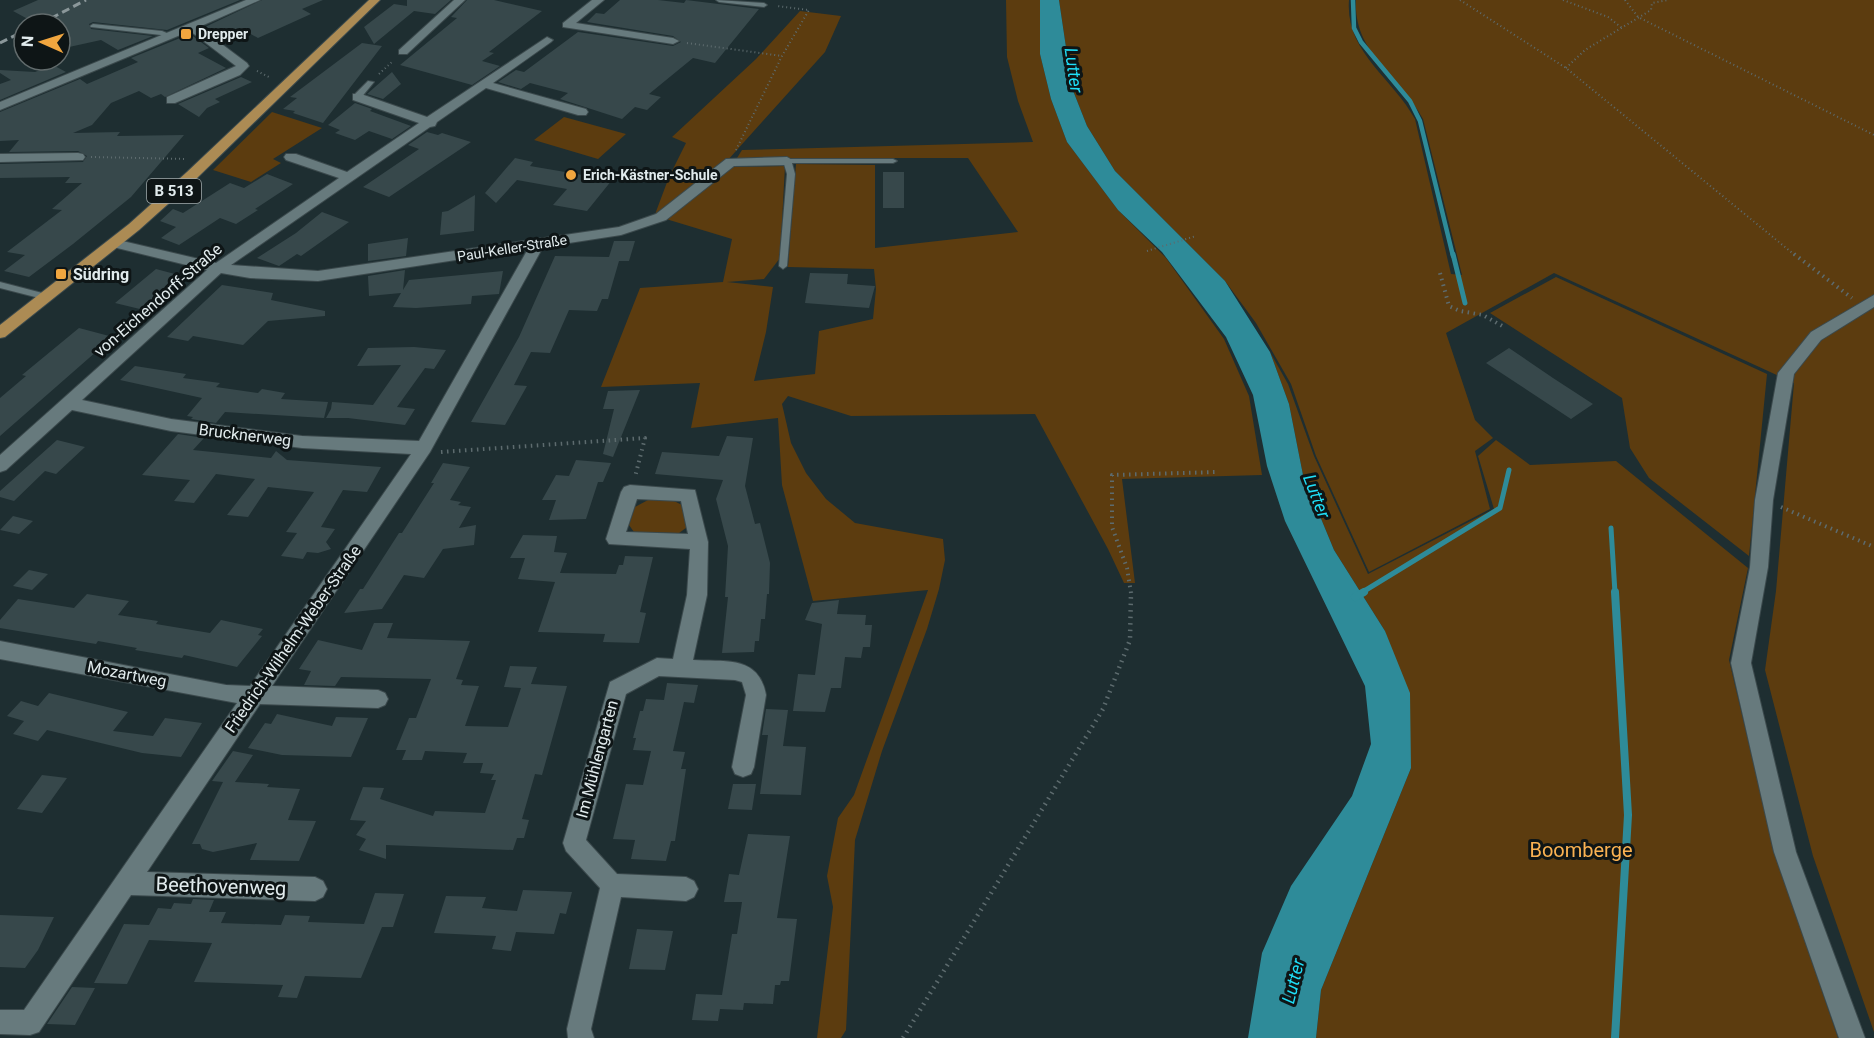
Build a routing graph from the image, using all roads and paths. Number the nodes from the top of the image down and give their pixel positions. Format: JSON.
{"nodes":[{"id":1,"x":255,"y":0,"type":"edge"},
{"id":2,"x":375,"y":0,"type":"edge"},
{"id":3,"x":460,"y":0,"type":"edge"},
{"id":4,"x":599,"y":0,"type":"edge"},
{"id":5,"x":719,"y":0,"type":"edge"},
{"id":6,"x":1460,"y":0,"type":"edge"},
{"id":7,"x":1563,"y":0,"type":"edge"},
{"id":8,"x":1625,"y":0,"type":"edge"},
{"id":9,"x":1668,"y":0,"type":"edge"},
{"id":10,"x":1651,"y":1,"type":"edge"},
{"id":11,"x":764,"y":5,"type":"joint"},
{"id":12,"x":1638,"y":17,"type":"junction"},
{"id":13,"x":93,"y":27,"type":"dead end"},
{"id":14,"x":190,"y":27,"type":"junction"},
{"id":15,"x":1622,"y":28,"type":"junction"},
{"id":16,"x":171,"y":36,"type":"junction"},
{"id":17,"x":547,"y":40,"type":"dead end"},
{"id":18,"x":673,"y":41,"type":"joint"},
{"id":19,"x":403,"y":52,"type":"joint"},
{"id":20,"x":782,"y":56,"type":"junction"},
{"id":21,"x":1566,"y":68,"type":"junction"},
{"id":22,"x":278,"y":71,"type":"dead end"},
{"id":23,"x":271,"y":78,"type":"dead end"},
{"id":24,"x":370,"y":82,"type":"joint"},
{"id":25,"x":485,"y":84,"type":"junction"},
{"id":26,"x":357,"y":97,"type":"joint"},
{"id":27,"x":171,"y":100,"type":"dead end"},
{"id":28,"x":0,"y":106,"type":"edge"},
{"id":29,"x":582,"y":112,"type":"dead end"},
{"id":30,"x":431,"y":123,"type":"junction"},
{"id":31,"x":1874,"y":135,"type":"edge"},
{"id":32,"x":193,"y":152,"type":"dead end"},
{"id":33,"x":78,"y":157,"type":"joint"},
{"id":34,"x":291,"y":157,"type":"dead end"},
{"id":35,"x":0,"y":159,"type":"edge"},
{"id":36,"x":186,"y":159,"type":"junction"},
{"id":37,"x":787,"y":161,"type":"junction"},
{"id":38,"x":893,"y":161,"type":"dead end"},
{"id":39,"x":731,"y":162,"type":"junction"},
{"id":40,"x":177,"y":167,"type":"dead end"},
{"id":41,"x":351,"y":178,"type":"junction"},
{"id":42,"x":1196,"y":236,"type":"dead end"},
{"id":43,"x":114,"y":243,"type":"junction"},
{"id":44,"x":538,"y":244,"type":"junction"},
{"id":45,"x":1147,"y":251,"type":"dead end"},
{"id":46,"x":783,"y":266,"type":"dead end"},
{"id":47,"x":218,"y":268,"type":"junction"},
{"id":48,"x":1440,"y":273,"type":"dead end"},
{"id":49,"x":0,"y":285,"type":"edge"},
{"id":50,"x":47,"y":297,"type":"junction"},
{"id":51,"x":1870,"y":303,"type":"edge"},
{"id":52,"x":1504,"y":327,"type":"dead end"},
{"id":53,"x":0,"y":333,"type":"edge"},
{"id":54,"x":68,"y":403,"type":"junction"},
{"id":55,"x":424,"y":448,"type":"junction"},
{"id":56,"x":0,"y":465,"type":"edge"},
{"id":57,"x":1217,"y":472,"type":"dead end"},
{"id":58,"x":630,"y":492,"type":"junction"},
{"id":59,"x":1764,"y":500,"type":"junction"},
{"id":60,"x":699,"y":542,"type":"junction"},
{"id":61,"x":1874,"y":547,"type":"edge"},
{"id":62,"x":0,"y":650,"type":"edge"},
{"id":63,"x":681,"y":668,"type":"junction"},
{"id":64,"x":254,"y":695,"type":"junction"},
{"id":65,"x":378,"y":699,"type":"dead end"},
{"id":66,"x":743,"y":767,"type":"dead end"},
{"id":67,"x":126,"y":883,"type":"junction"},
{"id":68,"x":612,"y":885,"type":"junction"},
{"id":69,"x":315,"y":889,"type":"dead end"},
{"id":70,"x":686,"y":889,"type":"dead end"},
{"id":71,"x":0,"y":1022,"type":"edge"},
{"id":72,"x":25,"y":1030,"type":"edge"},
{"id":73,"x":581,"y":1038,"type":"edge"},
{"id":74,"x":903,"y":1038,"type":"edge"},
{"id":75,"x":1852,"y":1038,"type":"edge"}],
"edges":[{"from":1,"to":14,"type":"street"},
{"from":2,"to":43,"type":"main road","number":"B 513"},
{"from":3,"to":19,"type":"street"},
{"from":4,"to":18,"type":"street"},
{"from":5,"to":11,"type":"lane"},
{"from":6,"to":21,"type":"path"},
{"from":7,"to":15,"type":"path"},
{"from":8,"to":12,"type":"path"},
{"from":9,"to":10,"type":"path"},
{"from":10,"to":12,"type":"path"},
{"from":11,"to":20,"type":"path"},
{"from":12,"to":15,"type":"path"},
{"from":12,"to":31,"type":"path"},
{"from":13,"to":16,"type":"lane"},
{"from":14,"to":16,"type":"street"},
{"from":14,"to":27,"type":"street"},
{"from":15,"to":21,"type":"path"},
{"from":16,"to":28,"type":"street"},
{"from":17,"to":25,"type":"street","name":"von-Eichendorff-Straße"},
{"from":18,"to":20,"type":"path"},
{"from":19,"to":24,"type":"path"},
{"from":20,"to":39,"type":"path"},
{"from":21,"to":51,"type":"path"},
{"from":22,"to":23,"type":"path"},
{"from":24,"to":26,"type":"lane"},
{"from":25,"to":29,"type":"street"},
{"from":25,"to":30,"type":"street","name":"von-Eichendorff-Straße"},
{"from":26,"to":30,"type":"street"},
{"from":30,"to":41,"type":"street","name":"von-Eichendorff-Straße"},
{"from":32,"to":36,"type":"path"},
{"from":33,"to":35,"type":"street"},
{"from":33,"to":36,"type":"path"},
{"from":34,"to":41,"type":"street"},
{"from":36,"to":40,"type":"path"},
{"from":37,"to":38,"type":"lane"},
{"from":37,"to":39,"type":"street"},
{"from":37,"to":46,"type":"lane"},
{"from":39,"to":44,"type":"street","name":"Paul-Keller-Straße"},
{"from":41,"to":47,"type":"street","name":"von-Eichendorff-Straße"},
{"from":42,"to":45,"type":"path"},
{"from":43,"to":47,"type":"street","name":"Paul-Keller-Straße"},
{"from":43,"to":50,"type":"main road","number":"B 513"},
{"from":44,"to":47,"type":"street","name":"Paul-Keller-Straße"},
{"from":44,"to":55,"type":"street","name":"Friedrich-Wilhelm-Weber-Straße"},
{"from":47,"to":54,"type":"street","name":"von-Eichendorff-Straße"},
{"from":48,"to":52,"type":"path"},
{"from":49,"to":50,"type":"lane"},
{"from":50,"to":53,"type":"main road","number":"B 513"},
{"from":51,"to":59,"type":"street"},
{"from":54,"to":55,"type":"street","name":"Brucknerweg"},
{"from":54,"to":56,"type":"street","name":"von-Eichendorff-Straße"},
{"from":55,"to":58,"type":"path"},
{"from":55,"to":64,"type":"street","name":"Friedrich-Wilhelm-Weber-Straße"},
{"from":57,"to":74,"type":"path"},
{"from":58,"to":60,"type":"street"},
{"from":58,"to":60,"type":"street"},
{"from":59,"to":61,"type":"path"},
{"from":59,"to":75,"type":"street"},
{"from":60,"to":63,"type":"street"},
{"from":62,"to":64,"type":"street","name":"Mozartweg"},
{"from":63,"to":66,"type":"street","name":"Im Mühlengarten"},
{"from":63,"to":68,"type":"street","name":"Im Mühlengarten"},
{"from":64,"to":65,"type":"street","name":"Mozartweg"},
{"from":64,"to":67,"type":"street","name":"Friedrich-Wilhelm-Weber-Straße"},
{"from":67,"to":69,"type":"street","name":"Beethovenweg"},
{"from":67,"to":72,"type":"street","name":"Friedrich-Wilhelm-Weber-Straße"},
{"from":68,"to":70,"type":"street"},
{"from":68,"to":73,"type":"street"},
{"from":71,"to":72,"type":"street"}]}
